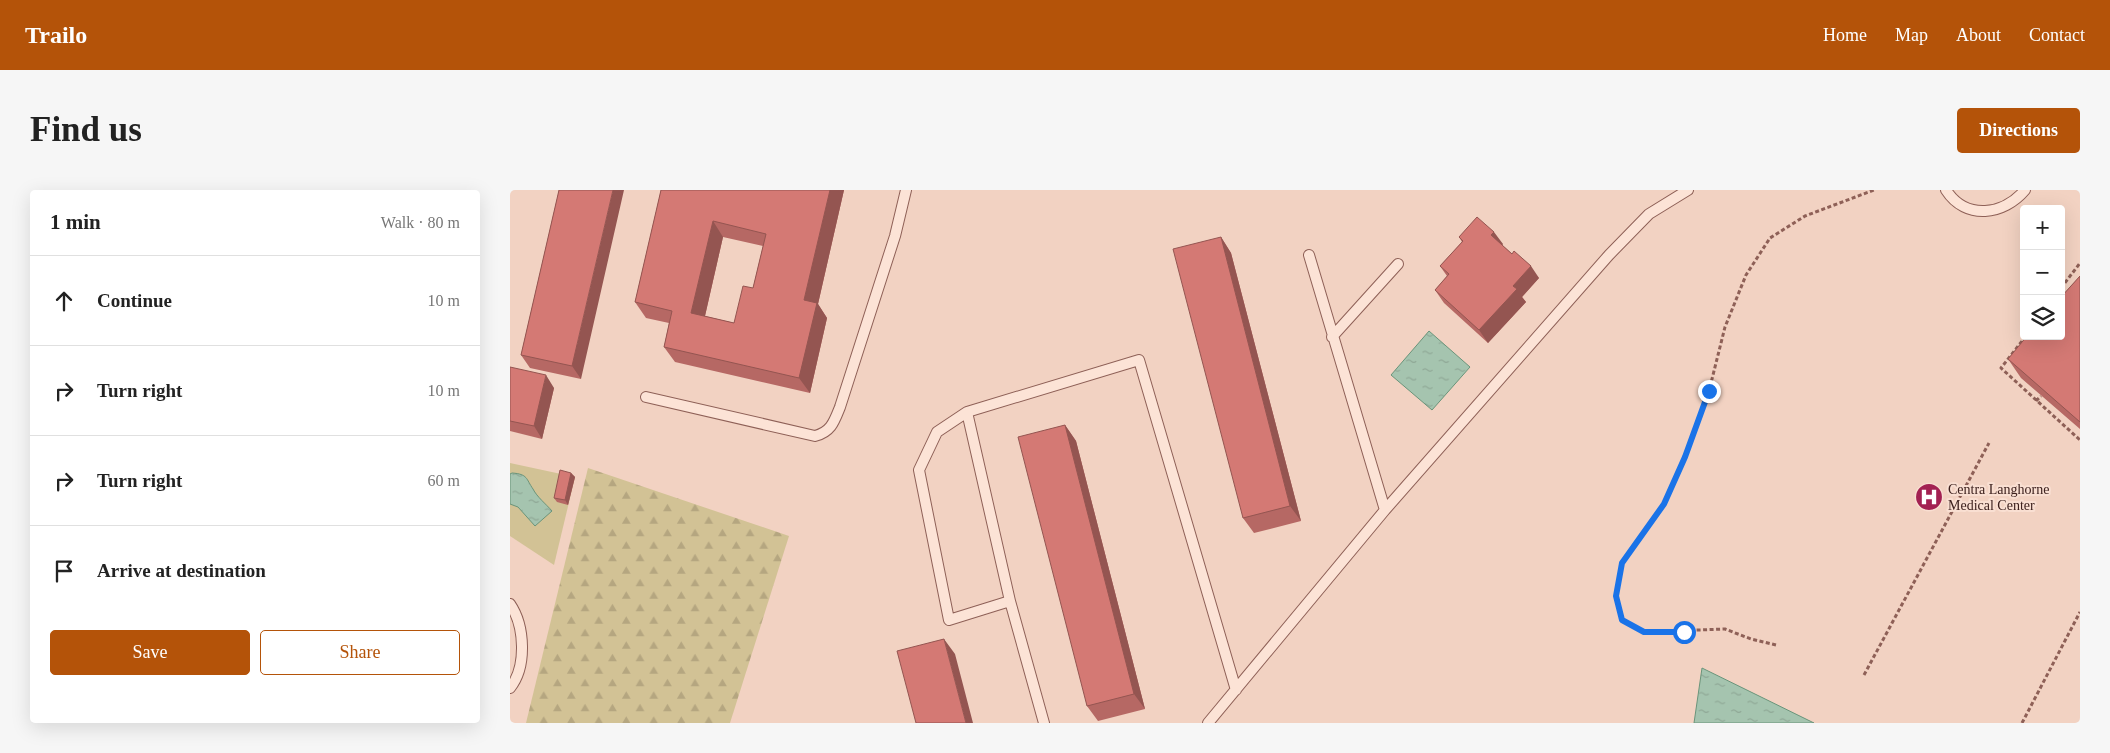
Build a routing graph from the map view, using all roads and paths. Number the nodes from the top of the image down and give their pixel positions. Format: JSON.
{"nodes":[{"id":1,"x":906,"y":190,"type":"edge"},
{"id":2,"x":1688,"y":190,"type":"edge"},
{"id":3,"x":1874,"y":190,"type":"edge"},
{"id":4,"x":1946,"y":190,"type":"edge"},
{"id":5,"x":2026,"y":190,"type":"edge"},
{"id":6,"x":1309,"y":255,"type":"dead end"},
{"id":7,"x":2080,"y":263,"type":"edge"},
{"id":8,"x":1398,"y":264,"type":"dead end"},
{"id":9,"x":2065,"y":283,"type":"edge"},
{"id":10,"x":1332,"y":337,"type":"junction"},
{"id":11,"x":2023,"y":340,"type":"edge"},
{"id":12,"x":2041,"y":396,"type":"edge"},
{"id":13,"x":646,"y":397,"type":"dead end"},
{"id":14,"x":2036,"y":401,"type":"junction"},
{"id":15,"x":968,"y":412,"type":"junction"},
{"id":16,"x":2080,"y":440,"type":"edge"},
{"id":17,"x":1989,"y":443,"type":"dead end"},
{"id":18,"x":1385,"y":510,"type":"junction"},
{"id":19,"x":1010,"y":601,"type":"junction"},
{"id":20,"x":510,"y":604,"type":"edge"},
{"id":21,"x":2080,"y":612,"type":"edge"},
{"id":22,"x":1776,"y":645,"type":"dead end"},
{"id":23,"x":1864,"y":675,"type":"dead end"},
{"id":24,"x":510,"y":688,"type":"edge"},
{"id":25,"x":1236,"y":690,"type":"junction"},
{"id":26,"x":1044,"y":723,"type":"edge"},
{"id":27,"x":1208,"y":723,"type":"edge"},
{"id":28,"x":2022,"y":723,"type":"edge"}],
"edges":[{"from":1,"to":13,"type":"lane"},
{"from":2,"to":18,"type":"lane"},
{"from":3,"to":22,"type":"path"},
{"from":4,"to":5,"type":"lane"},
{"from":6,"to":10,"type":"lane"},
{"from":7,"to":9,"type":"path"},
{"from":8,"to":10,"type":"lane"},
{"from":10,"to":18,"type":"lane"},
{"from":11,"to":14,"type":"path"},
{"from":12,"to":14,"type":"path"},
{"from":14,"to":16,"type":"path"},
{"from":15,"to":19,"type":"lane"},
{"from":15,"to":19,"type":"lane"},
{"from":15,"to":25,"type":"lane"},
{"from":17,"to":23,"type":"path"},
{"from":18,"to":25,"type":"lane"},
{"from":19,"to":26,"type":"lane"},
{"from":20,"to":24,"type":"lane"},
{"from":21,"to":28,"type":"path"},
{"from":25,"to":27,"type":"lane"}]}
